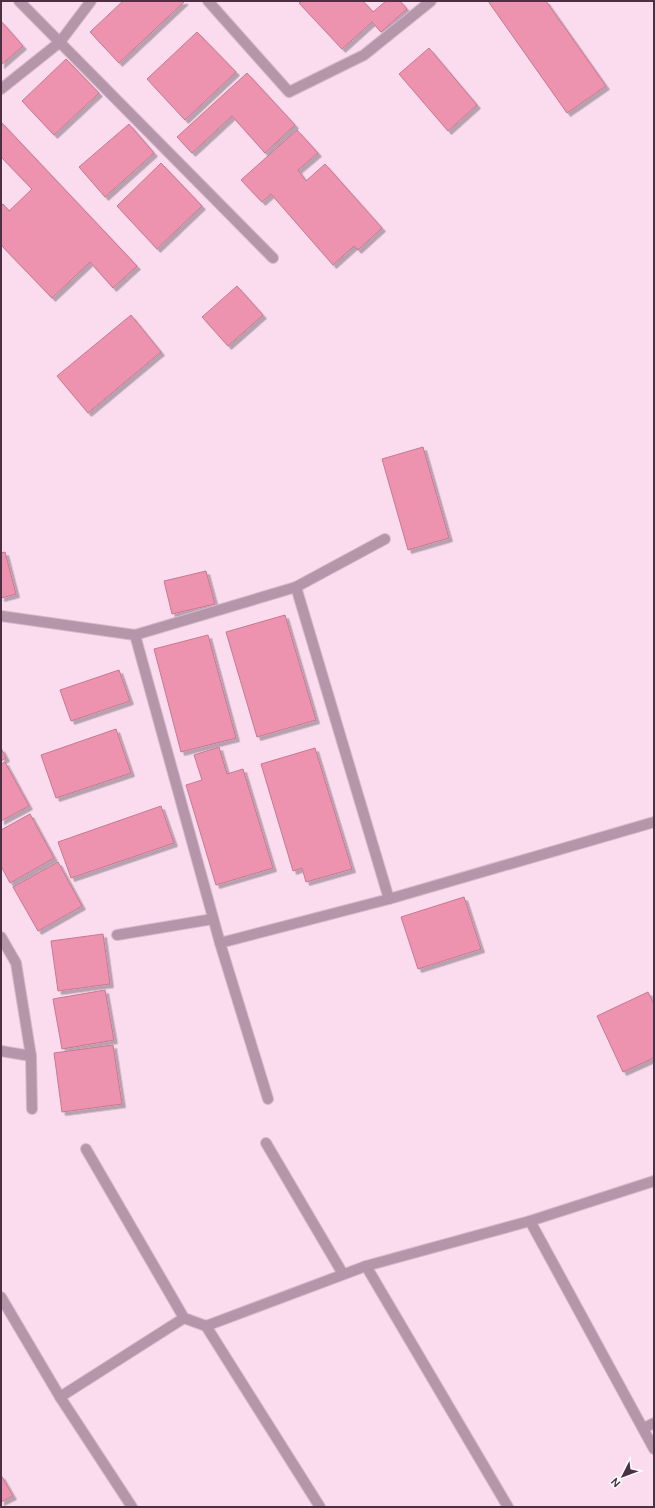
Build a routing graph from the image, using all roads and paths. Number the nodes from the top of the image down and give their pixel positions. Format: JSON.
{"nodes":[{"id":1,"x":19,"y":1,"type":"edge"},
{"id":2,"x":91,"y":1,"type":"edge"},
{"id":3,"x":208,"y":1,"type":"edge"},
{"id":4,"x":431,"y":1,"type":"edge"},
{"id":5,"x":60,"y":42,"type":"junction"},
{"id":6,"x":1,"y":89,"type":"edge"},
{"id":7,"x":273,"y":258,"type":"dead end"},
{"id":8,"x":385,"y":539,"type":"dead end"},
{"id":9,"x":296,"y":587,"type":"junction"},
{"id":10,"x":1,"y":616,"type":"edge"},
{"id":11,"x":135,"y":635,"type":"junction"},
{"id":12,"x":654,"y":822,"type":"edge"},
{"id":13,"x":389,"y":899,"type":"junction"},
{"id":14,"x":213,"y":920,"type":"junction"},
{"id":15,"x":117,"y":935,"type":"dead end"},
{"id":16,"x":1,"y":937,"type":"edge"},
{"id":17,"x":220,"y":943,"type":"junction"},
{"id":18,"x":1,"y":1051,"type":"edge"},
{"id":19,"x":31,"y":1056,"type":"junction"},
{"id":20,"x":268,"y":1099,"type":"dead end"},
{"id":21,"x":32,"y":1110,"type":"dead end"},
{"id":22,"x":266,"y":1143,"type":"dead end"},
{"id":23,"x":86,"y":1149,"type":"dead end"},
{"id":24,"x":654,"y":1181,"type":"edge"},
{"id":25,"x":530,"y":1221,"type":"junction"},
{"id":26,"x":366,"y":1266,"type":"junction"},
{"id":27,"x":343,"y":1274,"type":"junction"},
{"id":28,"x":1,"y":1297,"type":"edge"},
{"id":29,"x":184,"y":1318,"type":"junction"},
{"id":30,"x":206,"y":1326,"type":"junction"},
{"id":31,"x":60,"y":1397,"type":"junction"},
{"id":32,"x":654,"y":1423,"type":"edge"},
{"id":33,"x":644,"y":1428,"type":"junction"},
{"id":34,"x":654,"y":1449,"type":"edge"},
{"id":35,"x":132,"y":1507,"type":"edge"},
{"id":36,"x":320,"y":1507,"type":"edge"},
{"id":37,"x":508,"y":1507,"type":"edge"}],
"edges":[{"from":1,"to":5,"type":"street"},
{"from":2,"to":5,"type":"street"},
{"from":3,"to":4,"type":"street"},
{"from":5,"to":6,"type":"street"},
{"from":5,"to":7,"type":"street"},
{"from":8,"to":9,"type":"street"},
{"from":9,"to":11,"type":"street"},
{"from":9,"to":13,"type":"street"},
{"from":10,"to":11,"type":"street"},
{"from":11,"to":14,"type":"street"},
{"from":12,"to":13,"type":"street"},
{"from":13,"to":17,"type":"street"},
{"from":14,"to":15,"type":"street"},
{"from":14,"to":17,"type":"street"},
{"from":16,"to":19,"type":"street"},
{"from":17,"to":20,"type":"street"},
{"from":18,"to":19,"type":"street"},
{"from":19,"to":21,"type":"street"},
{"from":22,"to":27,"type":"street"},
{"from":23,"to":29,"type":"street"},
{"from":24,"to":25,"type":"street"},
{"from":25,"to":26,"type":"street"},
{"from":25,"to":33,"type":"street"},
{"from":26,"to":27,"type":"street"},
{"from":26,"to":37,"type":"street"},
{"from":27,"to":30,"type":"street"},
{"from":28,"to":31,"type":"street"},
{"from":29,"to":30,"type":"street"},
{"from":29,"to":31,"type":"street"},
{"from":30,"to":36,"type":"street"},
{"from":31,"to":35,"type":"street"},
{"from":32,"to":33,"type":"street"},
{"from":33,"to":34,"type":"street"}]}
